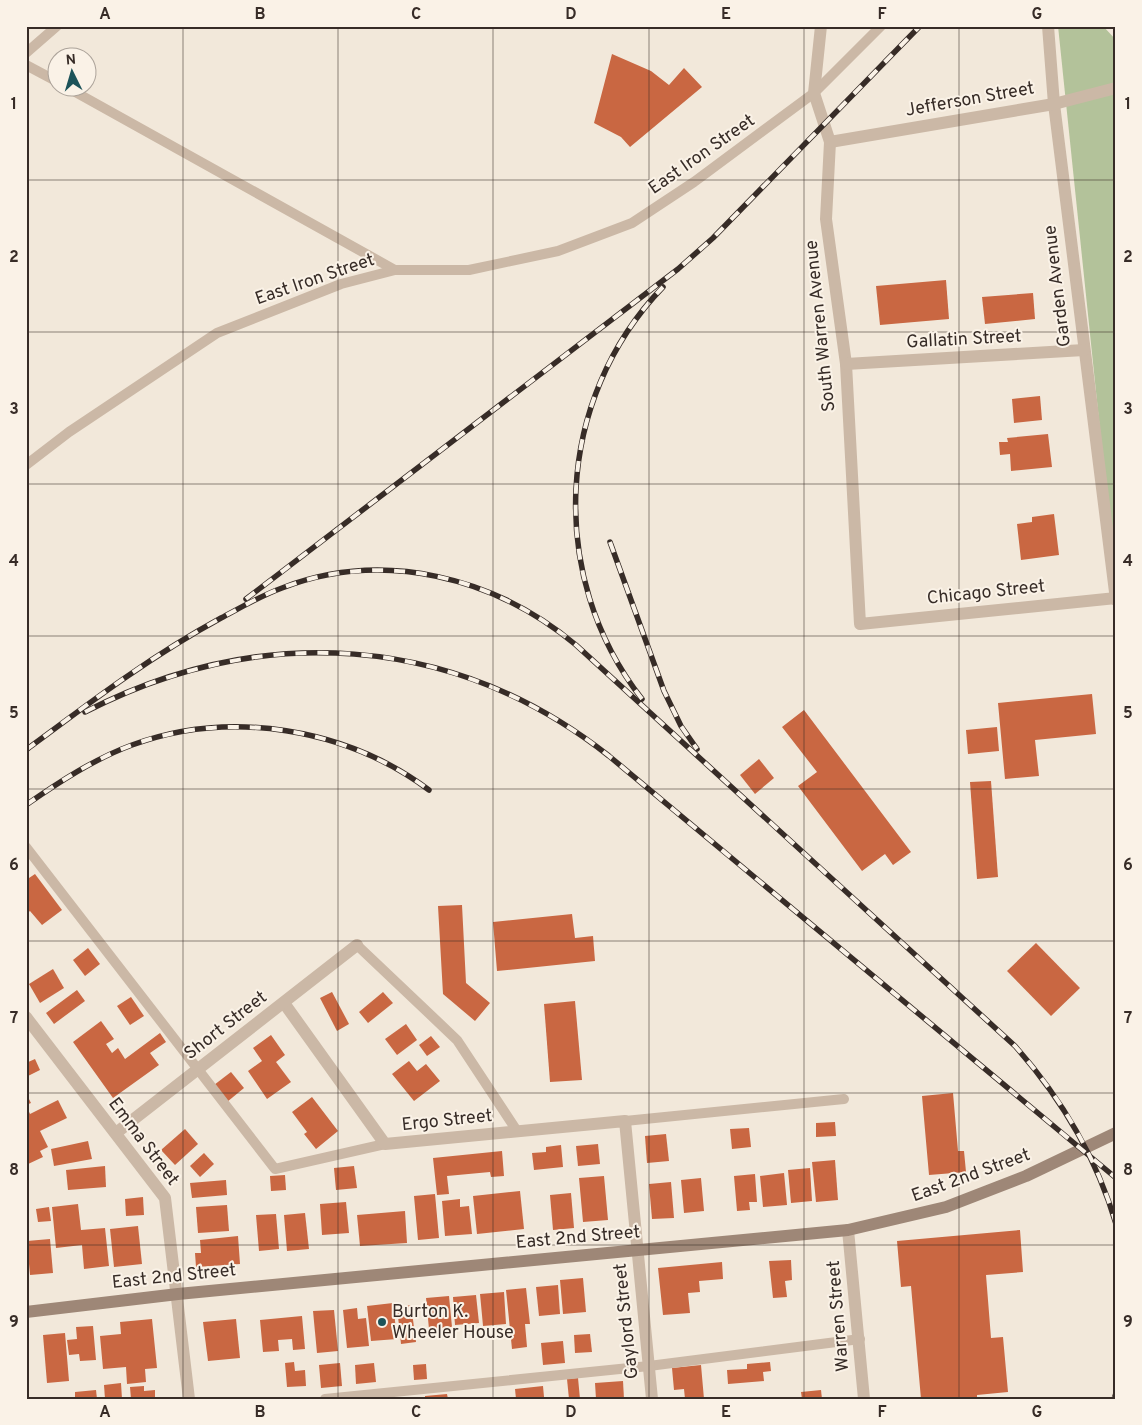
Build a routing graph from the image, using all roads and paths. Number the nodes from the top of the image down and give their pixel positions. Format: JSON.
{"nodes":[{"id":1,"x":57,"y":26,"type":"edge"},
{"id":2,"x":820,"y":26,"type":"edge"},
{"id":3,"x":881,"y":26,"type":"edge"},
{"id":4,"x":1048,"y":26,"type":"edge"},
{"id":5,"x":26,"y":53,"type":"edge"},
{"id":6,"x":26,"y":65,"type":"edge"},
{"id":7,"x":48,"y":77,"type":"edge"},
{"id":8,"x":1116,"y":88,"type":"edge"},
{"id":9,"x":814,"y":93,"type":"junction"},
{"id":10,"x":86,"y":98,"type":"edge"},
{"id":11,"x":1054,"y":104,"type":"junction"},
{"id":12,"x":830,"y":142,"type":"junction"},
{"id":13,"x":395,"y":270,"type":"junction"},
{"id":14,"x":1084,"y":350,"type":"junction"},
{"id":15,"x":846,"y":364,"type":"junction"},
{"id":16,"x":26,"y":465,"type":"edge"},
{"id":17,"x":1116,"y":598,"type":"edge"},
{"id":18,"x":860,"y":624,"type":"joint"},
{"id":19,"x":26,"y":846,"type":"edge"},
{"id":20,"x":356,"y":945,"type":"joint"},
{"id":21,"x":284,"y":1003,"type":"junction"},
{"id":22,"x":26,"y":1017,"type":"edge"},
{"id":23,"x":198,"y":1070,"type":"junction"},
{"id":24,"x":844,"y":1099,"type":"dead end"},
{"id":25,"x":625,"y":1121,"type":"junction"},
{"id":26,"x":518,"y":1131,"type":"junction"},
{"id":27,"x":116,"y":1133,"type":"junction"},
{"id":28,"x":1116,"y":1133,"type":"edge"},
{"id":29,"x":385,"y":1144,"type":"junction"},
{"id":30,"x":848,"y":1230,"type":"junction"},
{"id":31,"x":638,"y":1250,"type":"junction"},
{"id":32,"x":178,"y":1294,"type":"junction"},
{"id":33,"x":26,"y":1312,"type":"edge"},
{"id":34,"x":860,"y":1339,"type":"junction"},
{"id":35,"x":649,"y":1366,"type":"junction"},
{"id":36,"x":189,"y":1399,"type":"edge"},
{"id":37,"x":325,"y":1399,"type":"edge"},
{"id":38,"x":652,"y":1399,"type":"edge"},
{"id":39,"x":864,"y":1399,"type":"edge"}],
"edges":[{"from":1,"to":5,"type":"lane"},
{"from":2,"to":9,"type":"street","name":"South Warren Avenue"},
{"from":3,"to":9,"type":"lane","name":"East Iron Street"},
{"from":4,"to":11,"type":"street","name":"Garden Avenue"},
{"from":6,"to":7,"type":"lane"},
{"from":8,"to":11,"type":"street","name":"Jefferson Street"},
{"from":9,"to":12,"type":"street","name":"South Warren Avenue"},
{"from":9,"to":13,"type":"lane","name":"East Iron Street"},
{"from":10,"to":13,"type":"lane"},
{"from":11,"to":12,"type":"street","name":"Jefferson Street"},
{"from":11,"to":14,"type":"street","name":"Garden Avenue"},
{"from":12,"to":15,"type":"street","name":"South Warren Avenue"},
{"from":13,"to":16,"type":"lane","name":"East Iron Street"},
{"from":14,"to":15,"type":"street","name":"Gallatin Street"},
{"from":14,"to":17,"type":"street","name":"Garden Avenue"},
{"from":15,"to":18,"type":"street","name":"South Warren Avenue"},
{"from":17,"to":18,"type":"street","name":"Chicago Street"},
{"from":19,"to":23,"type":"lane"},
{"from":20,"to":21,"type":"street","name":"Short Street"},
{"from":20,"to":26,"type":"lane"},
{"from":21,"to":23,"type":"street","name":"Short Street"},
{"from":21,"to":29,"type":"street","name":"Ergo Street"},
{"from":22,"to":27,"type":"street","name":"Emma Street"},
{"from":23,"to":27,"type":"street","name":"Short Street"},
{"from":23,"to":29,"type":"lane"},
{"from":24,"to":25,"type":"lane"},
{"from":25,"to":26,"type":"street","name":"Ergo Street"},
{"from":25,"to":31,"type":"street","name":"Gaylord Street"},
{"from":26,"to":29,"type":"street","name":"Ergo Street"},
{"from":27,"to":32,"type":"street","name":"Emma Street"},
{"from":28,"to":30,"type":"street","name":"East 2nd Street"},
{"from":30,"to":31,"type":"street","name":"East 2nd Street"},
{"from":30,"to":34,"type":"street","name":"Warren Street"},
{"from":31,"to":32,"type":"street","name":"East 2nd Street"},
{"from":31,"to":35,"type":"street","name":"Gaylord Street"},
{"from":32,"to":33,"type":"street","name":"East 2nd Street"},
{"from":32,"to":36,"type":"street","name":"Emma Street"},
{"from":34,"to":35,"type":"lane"},
{"from":34,"to":39,"type":"street","name":"Warren Street"},
{"from":35,"to":37,"type":"lane"},
{"from":35,"to":38,"type":"street","name":"Gaylord Street"}]}
